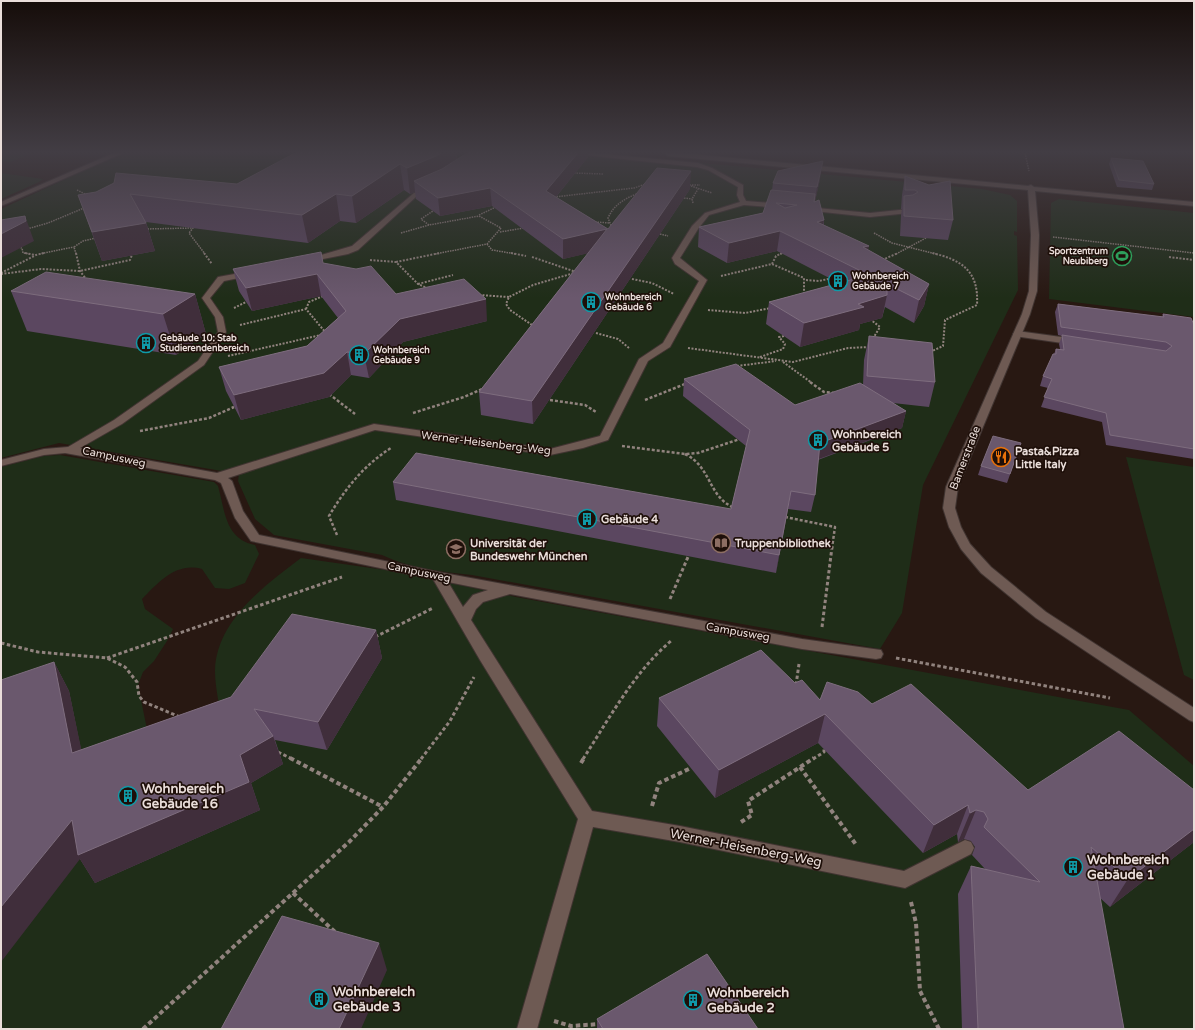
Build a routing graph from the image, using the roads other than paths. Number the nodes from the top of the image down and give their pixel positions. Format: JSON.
{"nodes":[{"id":1,"x":408,"y":201,"type":"edge"},
{"id":2,"x":1032,"y":201,"type":"edge"},
{"id":3,"x":1164,"y":201,"type":"edge"},
{"id":4,"x":744,"y":202,"type":"joint"},
{"id":5,"x":1194,"y":204,"type":"edge"},
{"id":6,"x":909,"y":211,"type":"edge"},
{"id":7,"x":296,"y":263,"type":"edge"},
{"id":8,"x":261,"y":270,"type":"edge"},
{"id":9,"x":1018,"y":334,"type":"junction"},
{"id":10,"x":1086,"y":344,"type":"edge"},
{"id":11,"x":73,"y":448,"type":"junction"},
{"id":12,"x":1,"y":463,"type":"edge"},
{"id":13,"x":218,"y":477,"type":"junction"},
{"id":14,"x":438,"y":576,"type":"junction"},
{"id":15,"x":518,"y":591,"type":"junction"},
{"id":16,"x":464,"y":620,"type":"junction"},
{"id":17,"x":876,"y":654,"type":"road end"},
{"id":18,"x":1194,"y":716,"type":"edge"},
{"id":19,"x":587,"y":818,"type":"junction"},
{"id":20,"x":965,"y":848,"type":"dead end"},
{"id":21,"x":527,"y":1029,"type":"edge"}],
"edges":[{"from":1,"to":7,"type":"street"},
{"from":2,"to":9,"type":"street","name":"Bamerstraße"},
{"from":3,"to":5,"type":"street"},
{"from":4,"to":6,"type":"street"},
{"from":4,"to":13,"type":"street","name":"Werner-Heisenberg-Weg"},
{"from":8,"to":11,"type":"street"},
{"from":9,"to":10,"type":"street"},
{"from":9,"to":18,"type":"street","name":"Bamerstraße"},
{"from":11,"to":12,"type":"street","name":"Campusweg"},
{"from":11,"to":13,"type":"street","name":"Campusweg"},
{"from":13,"to":14,"type":"street","name":"Campusweg"},
{"from":14,"to":15,"type":"street","name":"Campusweg"},
{"from":14,"to":16,"type":"street"},
{"from":15,"to":16,"type":"street"},
{"from":15,"to":17,"type":"street","name":"Campusweg"},
{"from":16,"to":19,"type":"street"},
{"from":19,"to":20,"type":"street","name":"Werner-Heisenberg-Weg"},
{"from":19,"to":21,"type":"street"}]}
